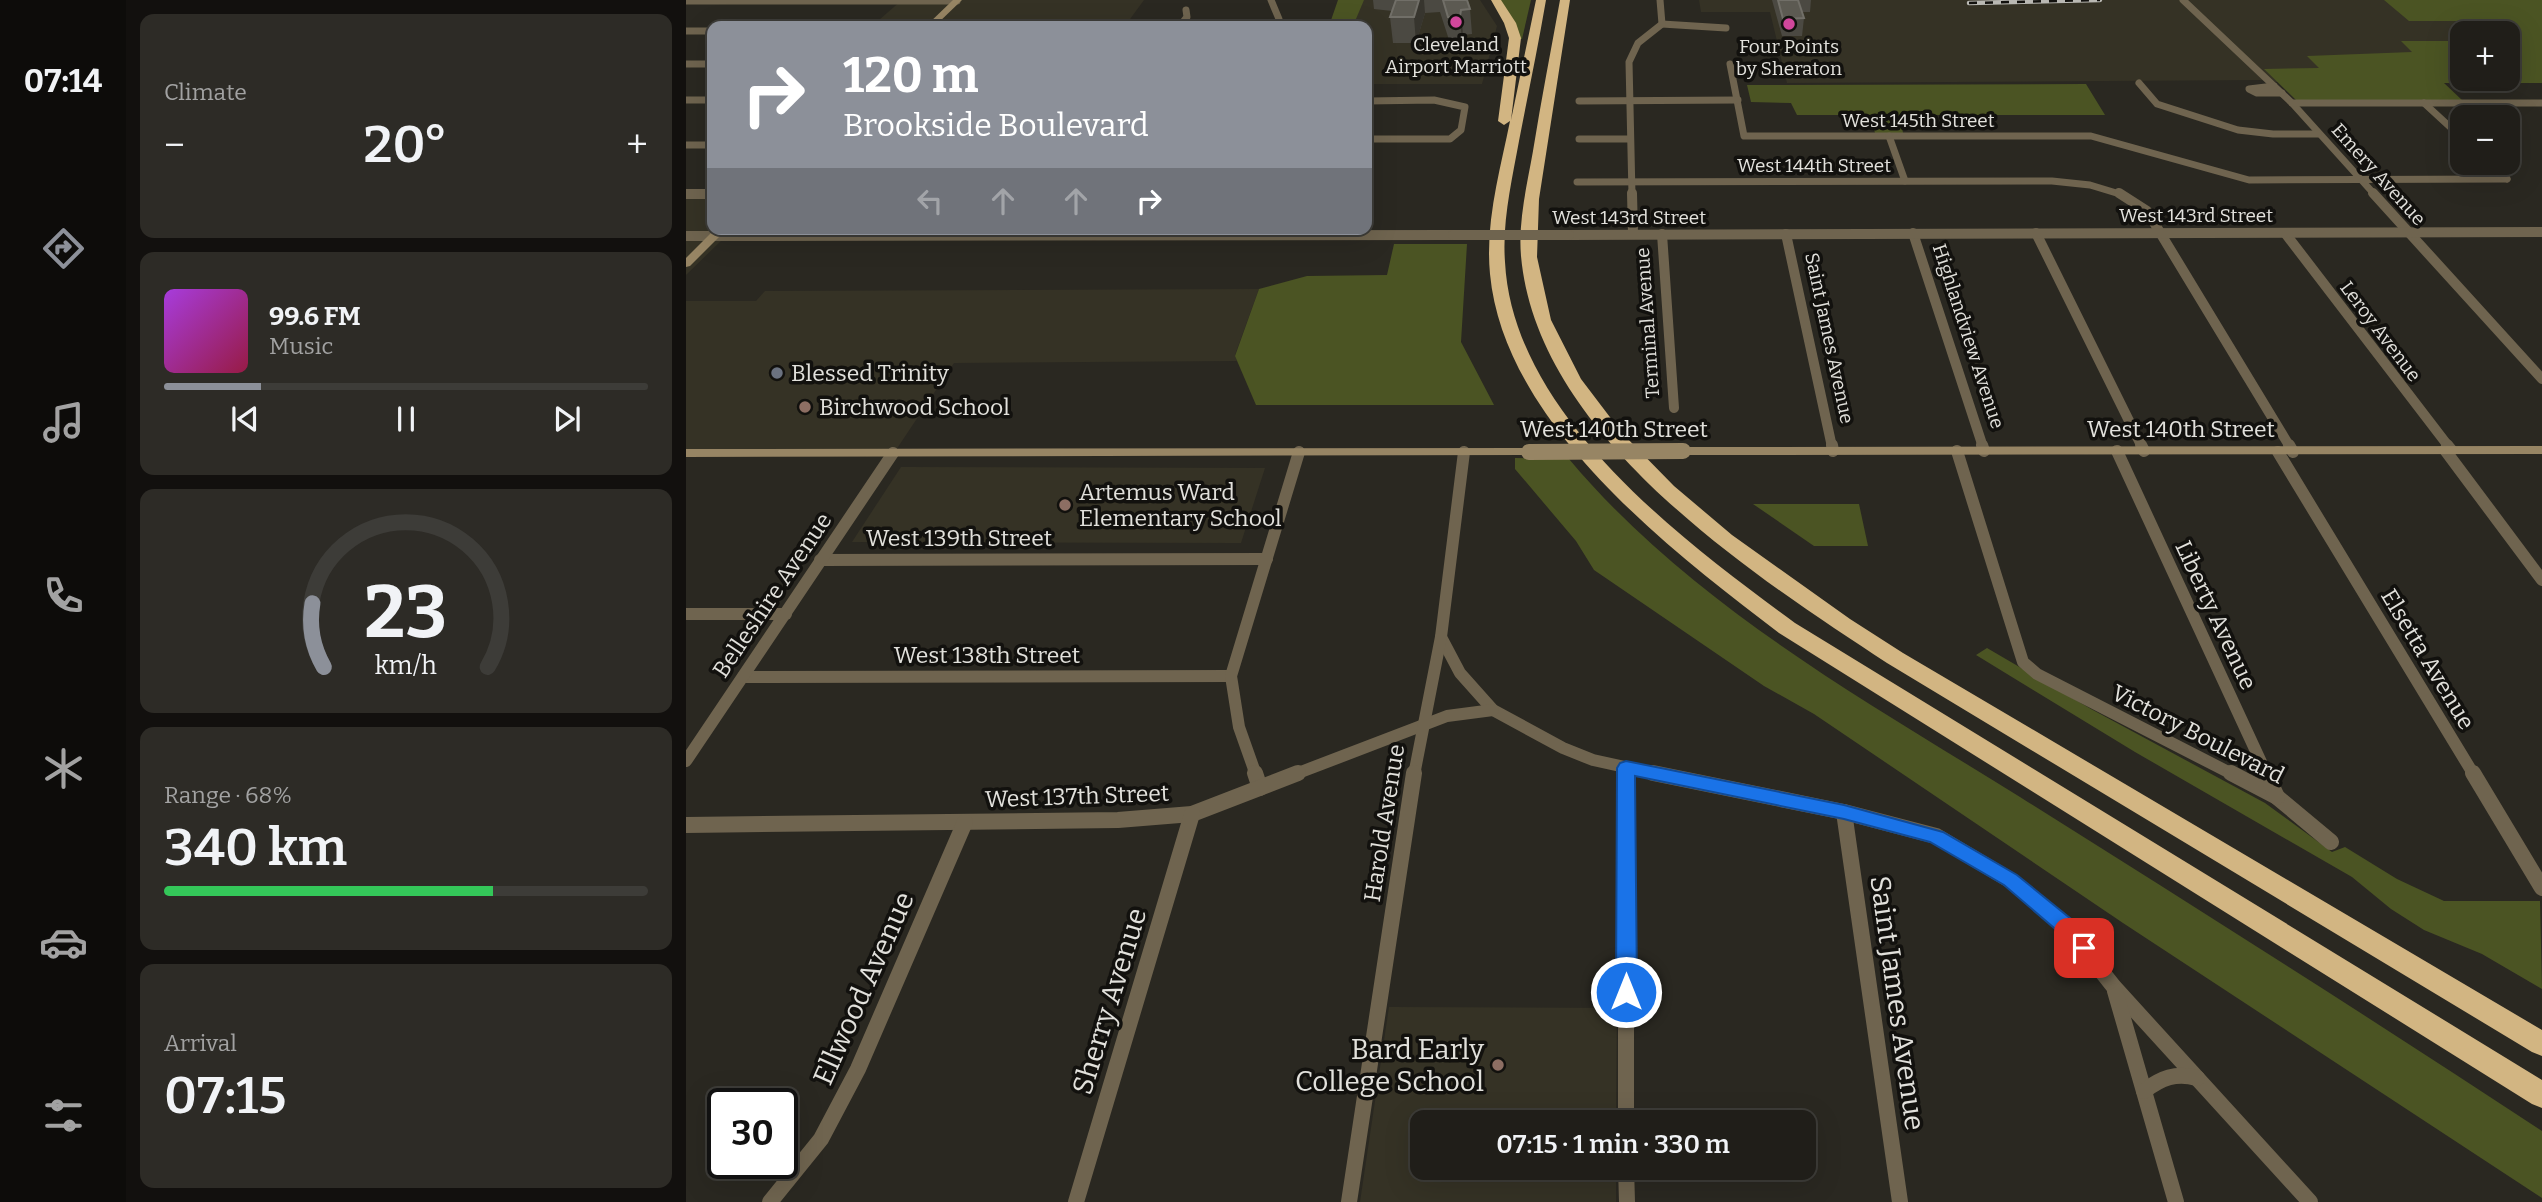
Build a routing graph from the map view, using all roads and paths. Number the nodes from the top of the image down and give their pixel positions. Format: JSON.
{"nodes":[{"id":1,"x":1271,"y":0,"type":"edge"},
{"id":2,"x":1496,"y":0,"type":"edge"},
{"id":3,"x":1541,"y":0,"type":"edge"},
{"id":4,"x":1564,"y":0,"type":"edge"},
{"id":5,"x":1574,"y":0,"type":"edge"},
{"id":6,"x":1660,"y":0,"type":"edge"},
{"id":7,"x":2183,"y":0,"type":"edge"},
{"id":8,"x":686,"y":1,"type":"edge"},
{"id":9,"x":957,"y":1,"type":"edge"},
{"id":10,"x":1186,"y":10,"type":"dead end"},
{"id":11,"x":935,"y":21,"type":"edge"},
{"id":12,"x":1183,"y":21,"type":"edge"},
{"id":13,"x":1278,"y":21,"type":"edge"},
{"id":14,"x":1662,"y":24,"type":"junction"},
{"id":15,"x":1726,"y":27,"type":"dead end"},
{"id":16,"x":686,"y":31,"type":"edge"},
{"id":17,"x":707,"y":31,"type":"edge"},
{"id":18,"x":686,"y":64,"type":"edge"},
{"id":19,"x":707,"y":64,"type":"edge"},
{"id":20,"x":1730,"y":64,"type":"dead end"},
{"id":21,"x":2139,"y":83,"type":"dead end"},
{"id":22,"x":2274,"y":86,"type":"junction"},
{"id":23,"x":2282,"y":93,"type":"junction"},
{"id":24,"x":686,"y":100,"type":"edge"},
{"id":25,"x":707,"y":100,"type":"edge"},
{"id":26,"x":1738,"y":100,"type":"junction"},
{"id":27,"x":1372,"y":101,"type":"edge"},
{"id":28,"x":1579,"y":101,"type":"dead end"},
{"id":29,"x":1629,"y":101,"type":"junction"},
{"id":30,"x":2292,"y":103,"type":"junction"},
{"id":31,"x":2424,"y":103,"type":"junction"},
{"id":32,"x":2538,"y":103,"type":"edge"},
{"id":33,"x":2542,"y":108,"type":"edge"},
{"id":34,"x":1465,"y":117,"type":"joint"},
{"id":35,"x":2450,"y":127,"type":"edge"},
{"id":36,"x":2318,"y":134,"type":"junction"},
{"id":37,"x":1889,"y":135,"type":"junction"},
{"id":38,"x":1372,"y":139,"type":"edge"},
{"id":39,"x":1579,"y":139,"type":"dead end"},
{"id":40,"x":1630,"y":139,"type":"junction"},
{"id":41,"x":686,"y":145,"type":"edge"},
{"id":42,"x":707,"y":145,"type":"edge"},
{"id":43,"x":2502,"y":175,"type":"edge"},
{"id":44,"x":2507,"y":179,"type":"joint"},
{"id":45,"x":2361,"y":180,"type":"junction"},
{"id":46,"x":1905,"y":181,"type":"junction"},
{"id":47,"x":1577,"y":182,"type":"dead end"},
{"id":48,"x":1632,"y":182,"type":"junction"},
{"id":49,"x":686,"y":194,"type":"edge"},
{"id":50,"x":707,"y":194,"type":"edge"},
{"id":51,"x":1502,"y":195,"type":"junction"},
{"id":52,"x":2408,"y":232,"type":"junction"},
{"id":53,"x":2538,"y":232,"type":"edge"},
{"id":54,"x":1786,"y":233,"type":"junction"},
{"id":55,"x":1913,"y":233,"type":"junction"},
{"id":56,"x":2036,"y":233,"type":"junction"},
{"id":57,"x":2161,"y":233,"type":"junction"},
{"id":58,"x":2285,"y":233,"type":"junction"},
{"id":59,"x":707,"y":234,"type":"edge"},
{"id":60,"x":1372,"y":234,"type":"edge"},
{"id":61,"x":1633,"y":234,"type":"junction"},
{"id":62,"x":1662,"y":234,"type":"junction"},
{"id":63,"x":716,"y":235,"type":"edge"},
{"id":64,"x":686,"y":236,"type":"edge"},
{"id":65,"x":1529,"y":240,"type":"junction"},
{"id":66,"x":2542,"y":241,"type":"edge"},
{"id":67,"x":686,"y":264,"type":"edge"},
{"id":68,"x":2542,"y":379,"type":"edge"},
{"id":69,"x":1674,"y":408,"type":"dead end"},
{"id":70,"x":2448,"y":450,"type":"junction"},
{"id":71,"x":2542,"y":450,"type":"edge"},
{"id":72,"x":1833,"y":451,"type":"junction"},
{"id":73,"x":1957,"y":451,"type":"junction"},
{"id":74,"x":1984,"y":451,"type":"junction"},
{"id":75,"x":2117,"y":451,"type":"junction"},
{"id":76,"x":2144,"y":451,"type":"junction"},
{"id":77,"x":1464,"y":452,"type":"junction"},
{"id":78,"x":2278,"y":452,"type":"junction"},
{"id":79,"x":2293,"y":452,"type":"junction"},
{"id":80,"x":686,"y":453,"type":"edge"},
{"id":81,"x":893,"y":453,"type":"junction"},
{"id":82,"x":1299,"y":453,"type":"junction"},
{"id":83,"x":1267,"y":559,"type":"junction"},
{"id":84,"x":820,"y":560,"type":"junction"},
{"id":85,"x":2542,"y":580,"type":"edge"},
{"id":86,"x":686,"y":614,"type":"edge"},
{"id":87,"x":786,"y":614,"type":"junction"},
{"id":88,"x":1441,"y":637,"type":"junction"},
{"id":89,"x":1231,"y":676,"type":"junction"},
{"id":90,"x":743,"y":677,"type":"junction"},
{"id":91,"x":1493,"y":710,"type":"junction"},
{"id":92,"x":1421,"y":728,"type":"junction"},
{"id":93,"x":686,"y":761,"type":"edge"},
{"id":94,"x":1626,"y":768,"type":"junction"},
{"id":95,"x":1259,"y":788,"type":"junction"},
{"id":96,"x":2277,"y":797,"type":"junction"},
{"id":97,"x":1844,"y":812,"type":"junction"},
{"id":98,"x":1192,"y":814,"type":"junction"},
{"id":99,"x":965,"y":822,"type":"junction"},
{"id":100,"x":686,"y":825,"type":"edge"},
{"id":101,"x":2331,"y":842,"type":"dead end"},
{"id":102,"x":2542,"y":888,"type":"edge"},
{"id":103,"x":2114,"y":987,"type":"junction"},
{"id":104,"x":2424,"y":1023,"type":"junction"},
{"id":105,"x":2541,"y":1043,"type":"edge"},
{"id":106,"x":2197,"y":1079,"type":"junction"},
{"id":107,"x":2144,"y":1091,"type":"junction"},
{"id":108,"x":2542,"y":1096,"type":"edge"},
{"id":109,"x":2542,"y":1106,"type":"edge"},
{"id":110,"x":1626,"y":1110,"type":"edge"},
{"id":111,"x":1626,"y":1180,"type":"edge"},
{"id":112,"x":771,"y":1202,"type":"edge"},
{"id":113,"x":1076,"y":1202,"type":"edge"},
{"id":114,"x":1349,"y":1202,"type":"edge"},
{"id":115,"x":1626,"y":1202,"type":"edge"},
{"id":116,"x":1900,"y":1202,"type":"edge"},
{"id":117,"x":2176,"y":1202,"type":"edge"},
{"id":118,"x":2310,"y":1202,"type":"edge"}],
"edges":[{"from":1,"to":13,"type":"street"},
{"from":2,"to":51,"type":"highway"},
{"from":3,"to":51,"type":"highway"},
{"from":4,"to":65,"type":"highway"},
{"from":5,"to":65,"type":"highway"},
{"from":6,"to":14,"type":"street"},
{"from":7,"to":22,"type":"street","name":"Emery Avenue"},
{"from":8,"to":9,"type":"street"},
{"from":9,"to":11,"type":"street"},
{"from":10,"to":12,"type":"street"},
{"from":14,"to":15,"type":"street"},
{"from":14,"to":29,"type":"street","name":"Terminal Avenue"},
{"from":16,"to":17,"type":"street"},
{"from":18,"to":19,"type":"street"},
{"from":20,"to":26,"type":"street"},
{"from":21,"to":36,"type":"street"},
{"from":22,"to":23,"type":"street","name":"Emery Avenue"},
{"from":22,"to":23,"type":"street"},
{"from":23,"to":30,"type":"street","name":"Emery Avenue"},
{"from":24,"to":25,"type":"street"},
{"from":26,"to":29,"type":"street"},
{"from":26,"to":37,"type":"street","name":"West 145th Street"},
{"from":27,"to":34,"type":"street"},
{"from":28,"to":29,"type":"street"},
{"from":29,"to":40,"type":"street","name":"Terminal Avenue"},
{"from":30,"to":31,"type":"street"},
{"from":30,"to":36,"type":"street","name":"Emery Avenue"},
{"from":31,"to":32,"type":"street"},
{"from":31,"to":35,"type":"street"},
{"from":32,"to":33,"type":"street"},
{"from":34,"to":38,"type":"street"},
{"from":36,"to":45,"type":"street","name":"Emery Avenue"},
{"from":37,"to":45,"type":"street","name":"West 145th Street"},
{"from":37,"to":46,"type":"street"},
{"from":39,"to":40,"type":"street"},
{"from":40,"to":48,"type":"street","name":"Terminal Avenue"},
{"from":41,"to":42,"type":"street"},
{"from":43,"to":44,"type":"street"},
{"from":44,"to":45,"type":"street"},
{"from":45,"to":52,"type":"street","name":"Emery Avenue"},
{"from":46,"to":48,"type":"street","name":"West 144th Street"},
{"from":46,"to":57,"type":"street","name":"West 144th Street"},
{"from":47,"to":48,"type":"street","name":"West 144th Street"},
{"from":48,"to":61,"type":"street","name":"Terminal Avenue"},
{"from":49,"to":50,"type":"street"},
{"from":51,"to":104,"type":"highway"},
{"from":52,"to":53,"type":"street","name":"West 143rd Street"},
{"from":52,"to":58,"type":"street","name":"West 143rd Street"},
{"from":52,"to":68,"type":"street","name":"Emery Avenue"},
{"from":53,"to":66,"type":"street"},
{"from":54,"to":55,"type":"street","name":"West 143rd Street"},
{"from":54,"to":62,"type":"street","name":"West 143rd Street"},
{"from":54,"to":72,"type":"street","name":"Saint James Avenue"},
{"from":55,"to":56,"type":"street","name":"West 143rd Street"},
{"from":55,"to":74,"type":"street","name":"Highlandview Avenue"},
{"from":56,"to":57,"type":"street","name":"West 143rd Street"},
{"from":56,"to":76,"type":"street"},
{"from":57,"to":58,"type":"street","name":"West 143rd Street"},
{"from":57,"to":79,"type":"street"},
{"from":58,"to":70,"type":"street","name":"Leroy Avenue"},
{"from":59,"to":64,"type":"street","name":"West 143rd Street"},
{"from":60,"to":61,"type":"street","name":"West 143rd Street","bridge":true},
{"from":61,"to":62,"type":"street","name":"West 143rd Street"},
{"from":62,"to":69,"type":"street","name":"Terminal Avenue"},
{"from":63,"to":67,"type":"street"},
{"from":65,"to":105,"type":"highway"},
{"from":70,"to":71,"type":"street","name":"West 140th Street"},
{"from":70,"to":79,"type":"street","name":"West 140th Street"},
{"from":70,"to":85,"type":"street","name":"Leroy Avenue"},
{"from":72,"to":73,"type":"street","name":"West 140th Street"},
{"from":72,"to":77,"type":"street","name":"West 140th Street","bridge":true},
{"from":73,"to":74,"type":"street","name":"West 140th Street"},
{"from":73,"to":96,"type":"street","name":"Victory Boulevard"},
{"from":74,"to":75,"type":"street","name":"West 140th Street"},
{"from":75,"to":76,"type":"street","name":"West 140th Street"},
{"from":75,"to":96,"type":"street","name":"Liberty Avenue"},
{"from":76,"to":78,"type":"street","name":"West 140th Street"},
{"from":77,"to":82,"type":"street","name":"West 140th Street"},
{"from":77,"to":88,"type":"street","name":"Harold Avenue"},
{"from":78,"to":79,"type":"street","name":"West 140th Street"},
{"from":78,"to":102,"type":"street","name":"Elsetta Avenue"},
{"from":80,"to":81,"type":"street","name":"West 140th Street"},
{"from":81,"to":82,"type":"street","name":"West 140th Street"},
{"from":81,"to":84,"type":"street","name":"Belleshire Avenue"},
{"from":82,"to":83,"type":"street"},
{"from":83,"to":84,"type":"street","name":"West 139th Street"},
{"from":83,"to":89,"type":"street"},
{"from":84,"to":87,"type":"street","name":"Belleshire Avenue"},
{"from":86,"to":87,"type":"street"},
{"from":87,"to":90,"type":"street","name":"Belleshire Avenue"},
{"from":88,"to":91,"type":"street"},
{"from":88,"to":92,"type":"street","name":"Harold Avenue"},
{"from":89,"to":90,"type":"street","name":"West 138th Street"},
{"from":89,"to":95,"type":"street"},
{"from":90,"to":93,"type":"street","name":"Belleshire Avenue"},
{"from":91,"to":92,"type":"street","name":"West 137th Street"},
{"from":91,"to":94,"type":"street"},
{"from":92,"to":95,"type":"street","name":"West 137th Street"},
{"from":92,"to":114,"type":"street","name":"Harold Avenue"},
{"from":94,"to":97,"type":"street"},
{"from":94,"to":110,"type":"street"},
{"from":95,"to":98,"type":"street","name":"West 137th Street"},
{"from":96,"to":101,"type":"street","name":"Victory Boulevard"},
{"from":97,"to":103,"type":"street"},
{"from":97,"to":116,"type":"street","name":"Saint James Avenue"},
{"from":98,"to":99,"type":"street","name":"West 137th Street"},
{"from":98,"to":113,"type":"street","name":"Sherry Avenue"},
{"from":99,"to":100,"type":"street","name":"West 137th Street"},
{"from":99,"to":112,"type":"street","name":"Ellwood Avenue"},
{"from":103,"to":106,"type":"street"},
{"from":103,"to":107,"type":"street"},
{"from":104,"to":108,"type":"highway"},
{"from":104,"to":109,"type":"highway"},
{"from":106,"to":107,"type":"street"},
{"from":106,"to":118,"type":"street"},
{"from":107,"to":117,"type":"street"},
{"from":111,"to":115,"type":"street"}]}
